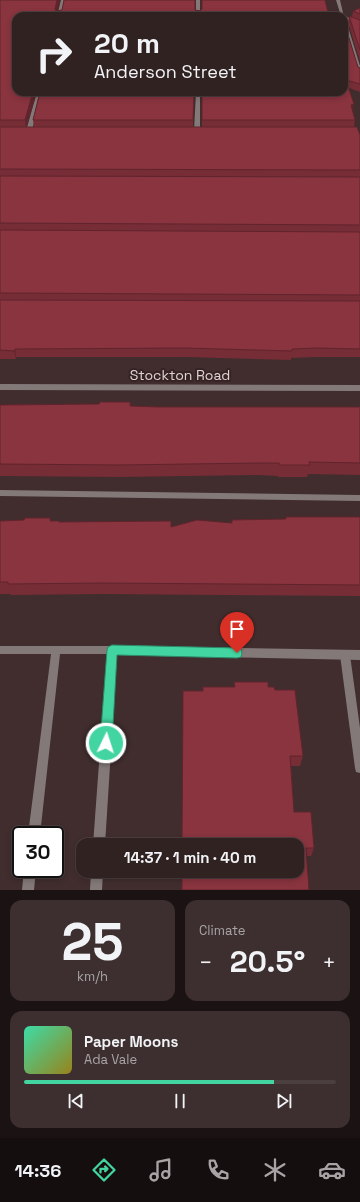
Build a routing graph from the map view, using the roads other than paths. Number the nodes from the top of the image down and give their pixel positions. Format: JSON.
{"nodes":[{"id":1,"x":63,"y":0,"type":"edge"},
{"id":2,"x":198,"y":0,"type":"edge"},
{"id":3,"x":338,"y":0,"type":"edge"},
{"id":4,"x":60,"y":12,"type":"edge"},
{"id":5,"x":198,"y":12,"type":"edge"},
{"id":6,"x":342,"y":12,"type":"edge"},
{"id":7,"x":348,"y":20,"type":"edge"},
{"id":8,"x":360,"y":25,"type":"edge"},
{"id":9,"x":348,"y":32,"type":"edge"},
{"id":10,"x":360,"y":74,"type":"edge"},
{"id":11,"x":38,"y":96,"type":"edge"},
{"id":12,"x":198,"y":96,"type":"edge"},
{"id":13,"x":22,"y":131,"type":"edge"},
{"id":14,"x":29,"y":131,"type":"junction"},
{"id":15,"x":36,"y":131,"type":"edge"},
{"id":16,"x":190,"y":131,"type":"edge"},
{"id":17,"x":197,"y":131,"type":"junction"},
{"id":18,"x":205,"y":131,"type":"edge"},
{"id":19,"x":0,"y":387,"type":"edge"},
{"id":20,"x":360,"y":388,"type":"edge"},
{"id":21,"x":0,"y":493,"type":"edge"},
{"id":22,"x":360,"y":498,"type":"edge"},
{"id":23,"x":0,"y":650,"type":"edge"},
{"id":24,"x":56,"y":650,"type":"junction"},
{"id":25,"x":112,"y":650,"type":"junction"},
{"id":26,"x":360,"y":655,"type":"edge"},
{"id":27,"x":346,"y":656,"type":"junction"},
{"id":28,"x":360,"y":768,"type":"edge"},
{"id":29,"x":35,"y":826,"type":"edge"},
{"id":30,"x":99,"y":838,"type":"edge"},
{"id":31,"x":29,"y":878,"type":"edge"},
{"id":32,"x":97,"y":878,"type":"edge"},
{"id":33,"x":28,"y":890,"type":"edge"},
{"id":34,"x":96,"y":890,"type":"edge"}],
"edges":[{"from":1,"to":4,"type":"street"},
{"from":2,"to":5,"type":"street"},
{"from":3,"to":6,"type":"street"},
{"from":7,"to":8,"type":"street"},
{"from":9,"to":10,"type":"street"},
{"from":11,"to":14,"type":"street"},
{"from":12,"to":17,"type":"street"},
{"from":13,"to":14,"type":"street"},
{"from":14,"to":15,"type":"street"},
{"from":16,"to":17,"type":"street"},
{"from":17,"to":18,"type":"street"},
{"from":19,"to":20,"type":"street","name":"Stockton Road"},
{"from":21,"to":22,"type":"street"},
{"from":23,"to":24,"type":"street"},
{"from":24,"to":25,"type":"street"},
{"from":24,"to":29,"type":"street"},
{"from":25,"to":27,"type":"street"},
{"from":25,"to":30,"type":"street"},
{"from":26,"to":27,"type":"street"},
{"from":27,"to":28,"type":"street"},
{"from":31,"to":33,"type":"street"},
{"from":32,"to":34,"type":"street"}]}
